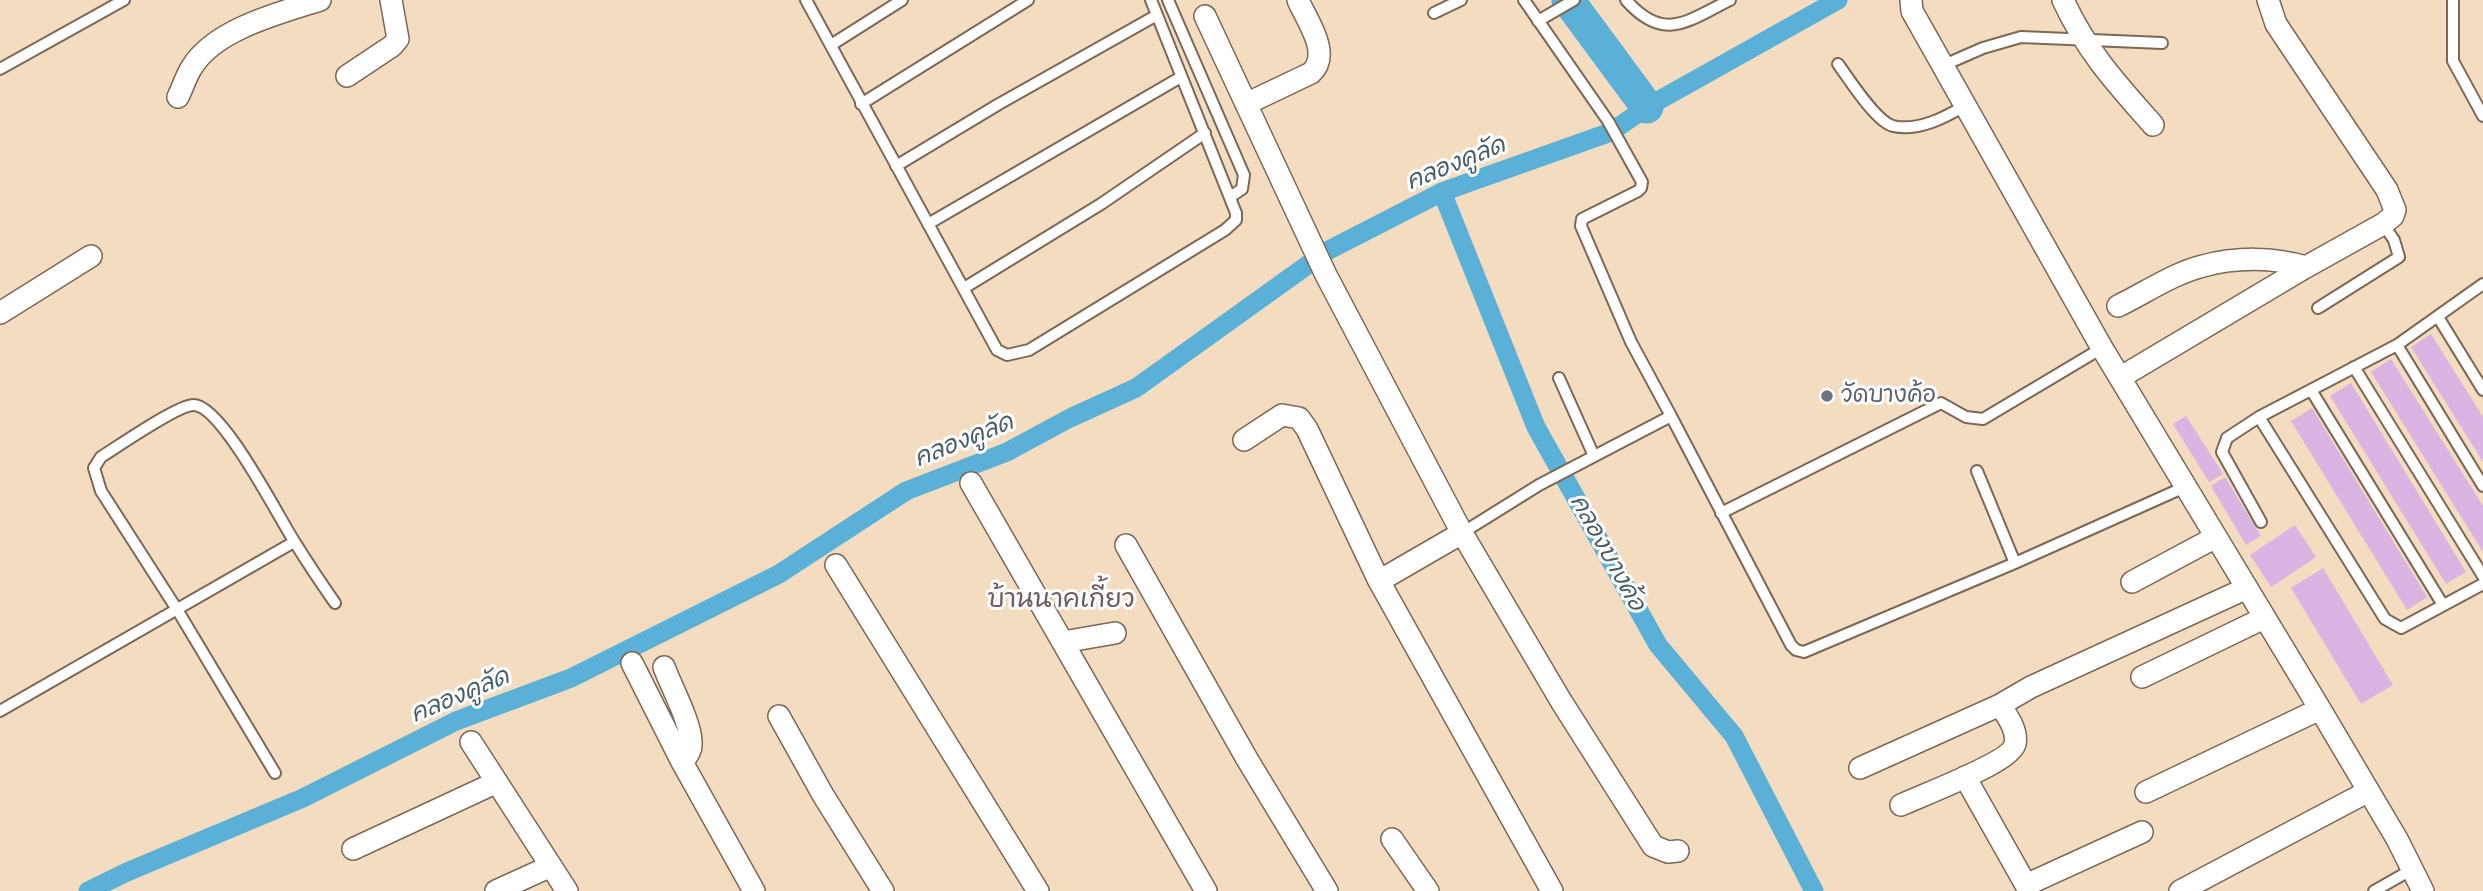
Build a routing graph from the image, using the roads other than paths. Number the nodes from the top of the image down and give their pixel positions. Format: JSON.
{"nodes":[{"id":1,"x":124,"y":0,"type":"edge"},
{"id":2,"x":320,"y":0,"type":"edge"},
{"id":3,"x":391,"y":0,"type":"edge"},
{"id":4,"x":806,"y":0,"type":"edge"},
{"id":5,"x":902,"y":0,"type":"edge"},
{"id":6,"x":1028,"y":0,"type":"edge"},
{"id":7,"x":1151,"y":0,"type":"edge"},
{"id":8,"x":1168,"y":0,"type":"edge"},
{"id":9,"x":1298,"y":0,"type":"edge"},
{"id":10,"x":1461,"y":0,"type":"edge"},
{"id":11,"x":1524,"y":0,"type":"edge"},
{"id":12,"x":1574,"y":0,"type":"edge"},
{"id":13,"x":1626,"y":0,"type":"edge"},
{"id":14,"x":1730,"y":0,"type":"edge"},
{"id":15,"x":1911,"y":0,"type":"edge"},
{"id":16,"x":2063,"y":0,"type":"edge"},
{"id":17,"x":2269,"y":0,"type":"edge"},
{"id":18,"x":2453,"y":0,"type":"edge"},
{"id":19,"x":1434,"y":13,"type":"dead end"},
{"id":20,"x":1157,"y":15,"type":"junction"},
{"id":21,"x":1205,"y":16,"type":"dead end"},
{"id":22,"x":1541,"y":19,"type":"junction"},
{"id":23,"x":2084,"y":40,"type":"junction"},
{"id":24,"x":2162,"y":43,"type":"dead end"},
{"id":25,"x":831,"y":44,"type":"junction"},
{"id":26,"x":1838,"y":64,"type":"dead end"},
{"id":27,"x":1944,"y":65,"type":"junction"},
{"id":28,"x":0,"y":69,"type":"edge"},
{"id":29,"x":346,"y":76,"type":"dead end"},
{"id":30,"x":1181,"y":77,"type":"junction"},
{"id":31,"x":178,"y":97,"type":"dead end"},
{"id":32,"x":861,"y":104,"type":"junction"},
{"id":33,"x":1247,"y":104,"type":"junction"},
{"id":34,"x":1966,"y":105,"type":"junction"},
{"id":35,"x":2483,"y":116,"type":"edge"},
{"id":36,"x":2153,"y":125,"type":"dead end"},
{"id":37,"x":1205,"y":133,"type":"junction"},
{"id":38,"x":896,"y":166,"type":"junction"},
{"id":39,"x":1230,"y":197,"type":"junction"},
{"id":40,"x":928,"y":224,"type":"junction"},
{"id":41,"x":2383,"y":224,"type":"junction"},
{"id":42,"x":91,"y":256,"type":"dead end"},
{"id":43,"x":2306,"y":267,"type":"junction"},
{"id":44,"x":964,"y":288,"type":"junction"},
{"id":45,"x":2481,"y":290,"type":"edge"},
{"id":46,"x":2118,"y":306,"type":"dead end"},
{"id":47,"x":2318,"y":308,"type":"dead end"},
{"id":48,"x":0,"y":313,"type":"edge"},
{"id":49,"x":2438,"y":317,"type":"junction"},
{"id":50,"x":2397,"y":345,"type":"junction"},
{"id":51,"x":2102,"y":348,"type":"junction"},
{"id":52,"x":2354,"y":367,"type":"junction"},
{"id":53,"x":2121,"y":377,"type":"junction"},
{"id":54,"x":1559,"y":378,"type":"dead end"},
{"id":55,"x":2311,"y":390,"type":"junction"},
{"id":56,"x":2483,"y":390,"type":"edge"},
{"id":57,"x":1671,"y":416,"type":"junction"},
{"id":58,"x":2259,"y":417,"type":"junction"},
{"id":59,"x":1244,"y":440,"type":"dead end"},
{"id":60,"x":1594,"y":456,"type":"junction"},
{"id":61,"x":1977,"y":471,"type":"dead end"},
{"id":62,"x":971,"y":483,"type":"dead end"},
{"id":63,"x":2187,"y":486,"type":"junction"},
{"id":64,"x":2483,"y":486,"type":"edge"},
{"id":65,"x":1721,"y":513,"type":"junction"},
{"id":66,"x":2261,"y":522,"type":"dead end"},
{"id":67,"x":1462,"y":533,"type":"junction"},
{"id":68,"x":2216,"y":537,"type":"junction"},
{"id":69,"x":294,"y":542,"type":"junction"},
{"id":70,"x":1126,"y":545,"type":"dead end"},
{"id":71,"x":2015,"y":563,"type":"junction"},
{"id":72,"x":836,"y":565,"type":"dead end"},
{"id":73,"x":2483,"y":576,"type":"edge"},
{"id":74,"x":1378,"y":581,"type":"junction"},
{"id":75,"x":2132,"y":582,"type":"dead end"},
{"id":76,"x":2483,"y":584,"type":"edge"},
{"id":77,"x":2247,"y":588,"type":"junction"},
{"id":78,"x":335,"y":603,"type":"dead end"},
{"id":79,"x":2443,"y":606,"type":"junction"},
{"id":80,"x":178,"y":611,"type":"junction"},
{"id":81,"x":2264,"y":618,"type":"junction"},
{"id":82,"x":1115,"y":633,"type":"dead end"},
{"id":83,"x":1063,"y":642,"type":"junction"},
{"id":84,"x":632,"y":663,"type":"dead end"},
{"id":85,"x":664,"y":667,"type":"dead end"},
{"id":86,"x":2142,"y":677,"type":"dead end"},
{"id":87,"x":2000,"y":705,"type":"junction"},
{"id":88,"x":2320,"y":709,"type":"junction"},
{"id":89,"x":0,"y":711,"type":"edge"},
{"id":90,"x":779,"y":716,"type":"dead end"},
{"id":91,"x":471,"y":742,"type":"dead end"},
{"id":92,"x":682,"y":762,"type":"junction"},
{"id":93,"x":1860,"y":768,"type":"dead end"},
{"id":94,"x":275,"y":773,"type":"dead end"},
{"id":95,"x":1965,"y":777,"type":"junction"},
{"id":96,"x":497,"y":782,"type":"junction"},
{"id":97,"x":2146,"y":792,"type":"dead end"},
{"id":98,"x":2367,"y":792,"type":"junction"},
{"id":99,"x":1901,"y":804,"type":"dead end"},
{"id":100,"x":2142,"y":832,"type":"dead end"},
{"id":101,"x":1392,"y":839,"type":"dead end"},
{"id":102,"x":353,"y":849,"type":"dead end"},
{"id":103,"x":1678,"y":851,"type":"dead end"},
{"id":104,"x":551,"y":866,"type":"junction"},
{"id":105,"x":2411,"y":870,"type":"junction"},
{"id":106,"x":2021,"y":888,"type":"edge"},
{"id":107,"x":496,"y":891,"type":"edge"},
{"id":108,"x":567,"y":891,"type":"edge"},
{"id":109,"x":754,"y":891,"type":"edge"},
{"id":110,"x":883,"y":891,"type":"edge"},
{"id":111,"x":1038,"y":891,"type":"edge"},
{"id":112,"x":1206,"y":891,"type":"edge"},
{"id":113,"x":1327,"y":891,"type":"edge"},
{"id":114,"x":1428,"y":891,"type":"edge"},
{"id":115,"x":1552,"y":891,"type":"edge"},
{"id":116,"x":2180,"y":891,"type":"edge"},
{"id":117,"x":2374,"y":891,"type":"edge"},
{"id":118,"x":2423,"y":891,"type":"edge"}],
"edges":[{"from":1,"to":28,"type":"lane"},
{"from":2,"to":31,"type":"street"},
{"from":3,"to":29,"type":"street"},
{"from":4,"to":25,"type":"lane"},
{"from":5,"to":25,"type":"lane"},
{"from":6,"to":32,"type":"lane"},
{"from":7,"to":20,"type":"lane"},
{"from":8,"to":39,"type":"lane"},
{"from":9,"to":33,"type":"street"},
{"from":10,"to":19,"type":"lane"},
{"from":11,"to":22,"type":"lane"},
{"from":12,"to":22,"type":"lane"},
{"from":13,"to":14,"type":"lane"},
{"from":15,"to":27,"type":"street"},
{"from":16,"to":23,"type":"street"},
{"from":17,"to":41,"type":"street"},
{"from":18,"to":35,"type":"lane"},
{"from":20,"to":30,"type":"lane"},
{"from":20,"to":38,"type":"lane"},
{"from":21,"to":33,"type":"street"},
{"from":22,"to":57,"type":"lane"},
{"from":23,"to":24,"type":"lane"},
{"from":23,"to":27,"type":"lane"},
{"from":23,"to":36,"type":"street"},
{"from":25,"to":32,"type":"lane"},
{"from":26,"to":34,"type":"lane"},
{"from":27,"to":34,"type":"street"},
{"from":30,"to":37,"type":"lane"},
{"from":30,"to":40,"type":"lane"},
{"from":32,"to":38,"type":"lane"},
{"from":33,"to":67,"type":"street"},
{"from":34,"to":51,"type":"street"},
{"from":37,"to":39,"type":"lane"},
{"from":37,"to":44,"type":"lane"},
{"from":38,"to":40,"type":"lane"},
{"from":39,"to":44,"type":"lane"},
{"from":40,"to":44,"type":"lane"},
{"from":41,"to":43,"type":"street"},
{"from":41,"to":47,"type":"lane"},
{"from":42,"to":48,"type":"street"},
{"from":43,"to":46,"type":"street"},
{"from":43,"to":53,"type":"street"},
{"from":45,"to":49,"type":"lane"},
{"from":49,"to":50,"type":"lane"},
{"from":49,"to":56,"type":"lane"},
{"from":50,"to":52,"type":"lane"},
{"from":50,"to":64,"type":"lane"},
{"from":51,"to":53,"type":"street"},
{"from":51,"to":65,"type":"lane"},
{"from":52,"to":55,"type":"lane"},
{"from":52,"to":73,"type":"lane"},
{"from":53,"to":63,"type":"street"},
{"from":54,"to":60,"type":"lane"},
{"from":55,"to":58,"type":"lane"},
{"from":55,"to":79,"type":"lane"},
{"from":57,"to":60,"type":"lane"},
{"from":57,"to":65,"type":"lane"},
{"from":58,"to":66,"type":"lane"},
{"from":58,"to":79,"type":"lane"},
{"from":59,"to":74,"type":"street"},
{"from":60,"to":67,"type":"lane"},
{"from":61,"to":71,"type":"lane"},
{"from":62,"to":83,"type":"street"},
{"from":63,"to":68,"type":"street"},
{"from":63,"to":71,"type":"lane"},
{"from":65,"to":71,"type":"lane"},
{"from":67,"to":74,"type":"street"},
{"from":67,"to":103,"type":"street"},
{"from":68,"to":75,"type":"street"},
{"from":68,"to":77,"type":"street"},
{"from":69,"to":78,"type":"lane"},
{"from":69,"to":80,"type":"lane"},
{"from":69,"to":80,"type":"lane"},
{"from":70,"to":113,"type":"street"},
{"from":72,"to":111,"type":"street"},
{"from":74,"to":115,"type":"street"},
{"from":76,"to":79,"type":"lane"},
{"from":77,"to":81,"type":"street"},
{"from":77,"to":87,"type":"street"},
{"from":80,"to":89,"type":"lane"},
{"from":80,"to":94,"type":"lane"},
{"from":81,"to":86,"type":"street"},
{"from":81,"to":88,"type":"street"},
{"from":82,"to":83,"type":"street"},
{"from":83,"to":112,"type":"street"},
{"from":84,"to":92,"type":"street"},
{"from":85,"to":92,"type":"street"},
{"from":87,"to":93,"type":"street"},
{"from":87,"to":95,"type":"street"},
{"from":88,"to":97,"type":"street"},
{"from":88,"to":98,"type":"street"},
{"from":90,"to":110,"type":"street"},
{"from":91,"to":96,"type":"street"},
{"from":92,"to":109,"type":"street"},
{"from":95,"to":99,"type":"street"},
{"from":95,"to":106,"type":"street"},
{"from":96,"to":102,"type":"street"},
{"from":96,"to":104,"type":"street"},
{"from":98,"to":105,"type":"street"},
{"from":98,"to":116,"type":"street"},
{"from":100,"to":106,"type":"street"},
{"from":101,"to":114,"type":"street"},
{"from":104,"to":107,"type":"street"},
{"from":104,"to":108,"type":"street"},
{"from":105,"to":117,"type":"lane"},
{"from":105,"to":118,"type":"street"}]}
